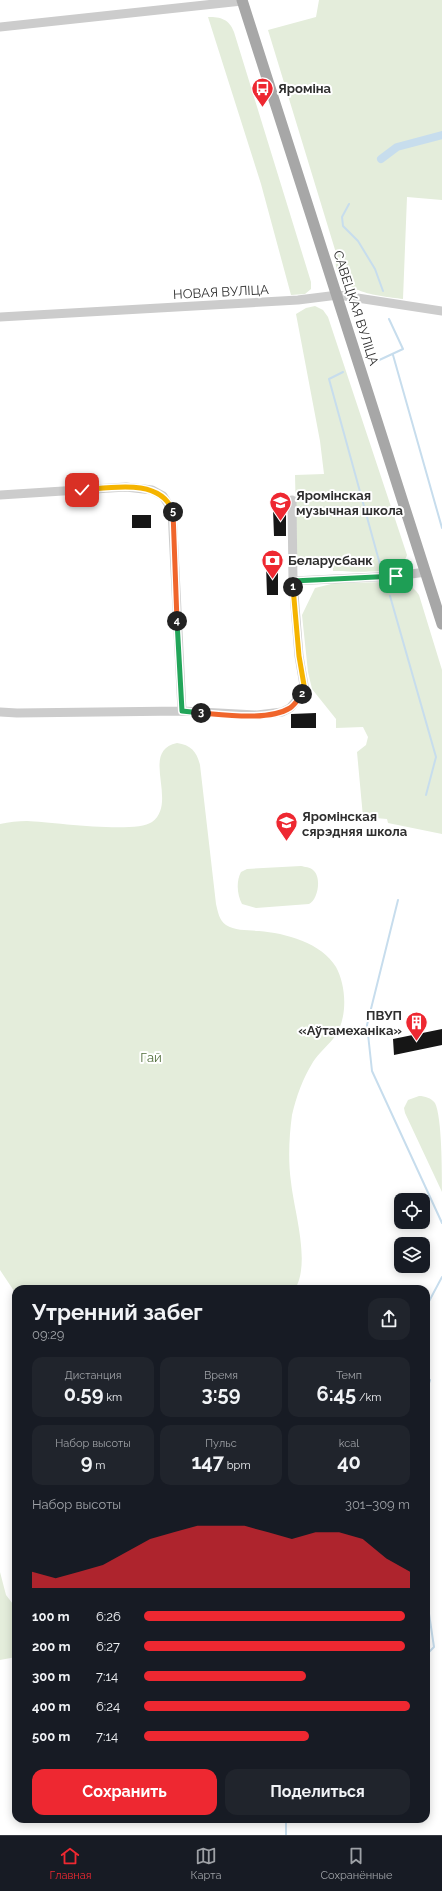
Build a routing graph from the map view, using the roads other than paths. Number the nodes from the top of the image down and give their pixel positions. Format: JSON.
{"nodes":[{"id":1,"x":242,"y":1,"type":"edge"},
{"id":2,"x":0,"y":27,"type":"edge"},
{"id":3,"x":338,"y":295,"type":"junction"},
{"id":4,"x":442,"y":311,"type":"edge"},
{"id":5,"x":0,"y":317,"type":"edge"},
{"id":6,"x":0,"y":494,"type":"edge"},
{"id":7,"x":292,"y":500,"type":"dead end"},
{"id":8,"x":426,"y":572,"type":"junction"},
{"id":9,"x":293,"y":581,"type":"junction"},
{"id":10,"x":442,"y":624,"type":"edge"},
{"id":11,"x":182,"y":711,"type":"junction"},
{"id":12,"x":0,"y":712,"type":"edge"}],
"edges":[{"from":1,"to":2,"type":"street"},
{"from":1,"to":3,"type":"main road","name":"САВЕЦКАЯ ВУЛІЦА"},
{"from":3,"to":4,"type":"street","name":"НОВАЯ ВУЛІЦА"},
{"from":3,"to":5,"type":"street","name":"НОВАЯ ВУЛІЦА"},
{"from":3,"to":8,"type":"main road","name":"САВЕЦКАЯ ВУЛІЦА"},
{"from":6,"to":11,"type":"street"},
{"from":7,"to":9,"type":"street"},
{"from":8,"to":9,"type":"street"},
{"from":8,"to":10,"type":"main road","name":"САВЕЦКАЯ ВУЛІЦА"},
{"from":9,"to":11,"type":"street"},
{"from":11,"to":12,"type":"street"}]}
